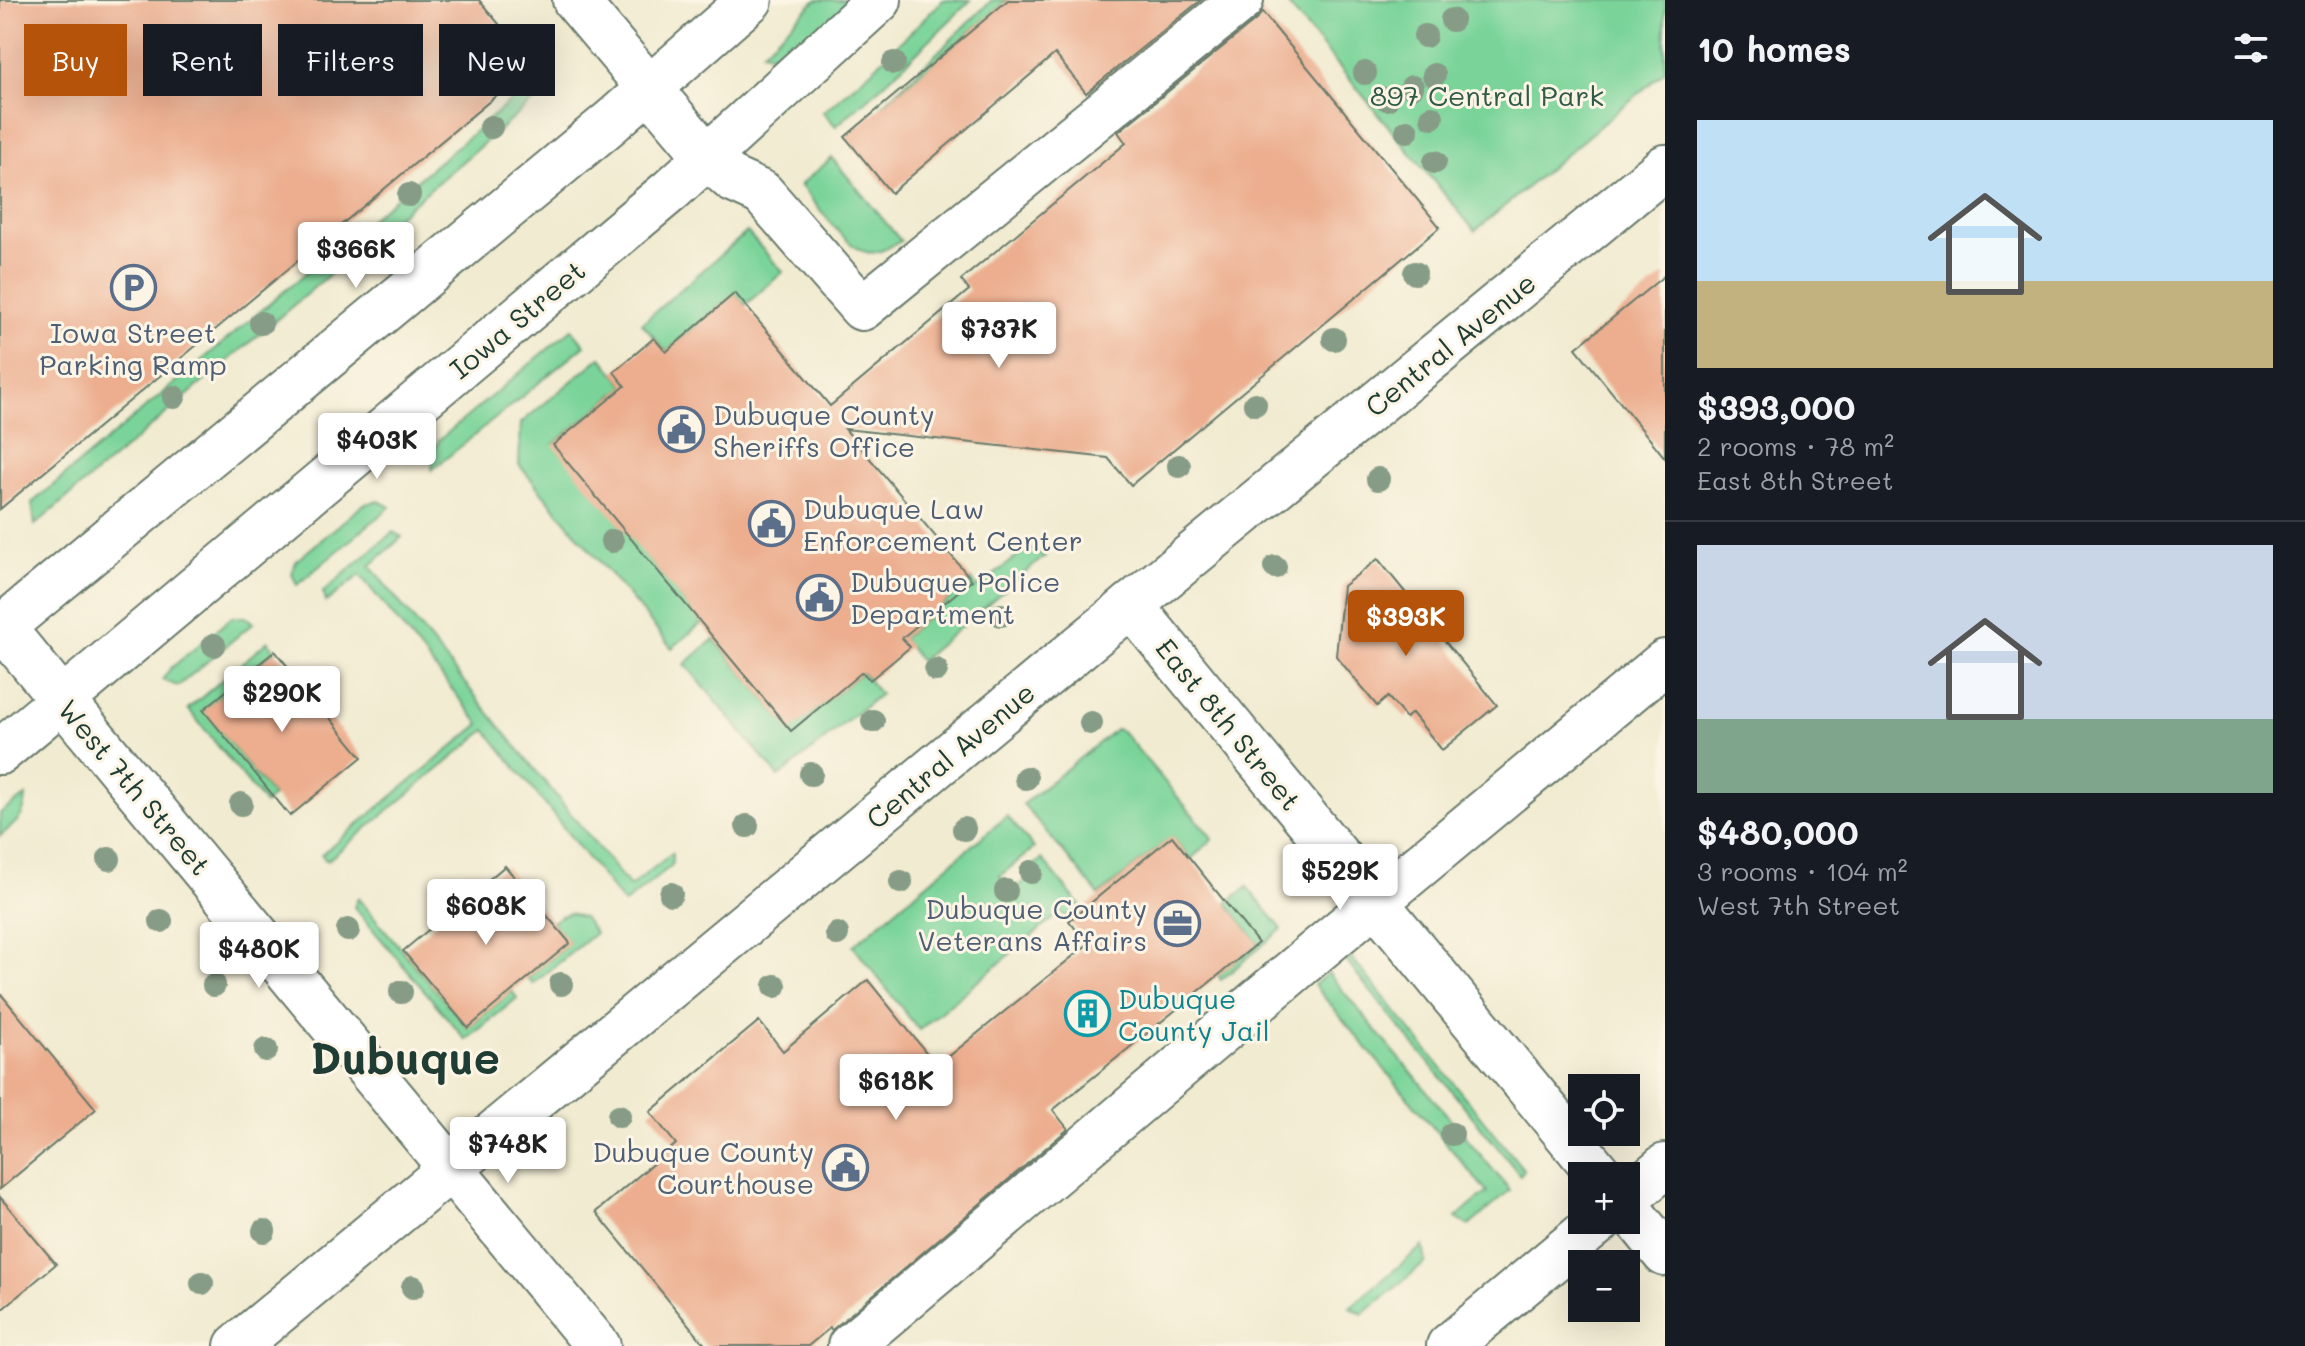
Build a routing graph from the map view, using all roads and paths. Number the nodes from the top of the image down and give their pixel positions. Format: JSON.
{"nodes":[{"id":1,"x":575,"y":0,"type":"edge"},
{"id":2,"x":750,"y":0,"type":"edge"},
{"id":3,"x":879,"y":0,"type":"edge"},
{"id":4,"x":1241,"y":0,"type":"edge"},
{"id":5,"x":649,"y":89,"type":"junction"},
{"id":6,"x":708,"y":158,"type":"junction"},
{"id":7,"x":1665,"y":167,"type":"edge"},
{"id":8,"x":1131,"y":605,"type":"junction"},
{"id":9,"x":1,"y":628,"type":"edge"},
{"id":10,"x":1665,"y":662,"type":"edge"},
{"id":11,"x":63,"y":700,"type":"junction"},
{"id":12,"x":0,"y":752,"type":"edge"},
{"id":13,"x":1375,"y":902,"type":"junction"},
{"id":14,"x":1589,"y":1162,"type":"edge"},
{"id":15,"x":1665,"y":1166,"type":"edge"},
{"id":16,"x":451,"y":1169,"type":"junction"},
{"id":17,"x":1640,"y":1187,"type":"edge"},
{"id":18,"x":1640,"y":1223,"type":"edge"},
{"id":19,"x":1584,"y":1234,"type":"edge"},
{"id":20,"x":1665,"y":1254,"type":"edge"},
{"id":21,"x":237,"y":1346,"type":"edge"},
{"id":22,"x":598,"y":1346,"type":"edge"},
{"id":23,"x":850,"y":1346,"type":"edge"},
{"id":24,"x":1449,"y":1346,"type":"edge"}],
"edges":[{"from":1,"to":5,"type":"street"},
{"from":2,"to":5,"type":"street"},
{"from":3,"to":6,"type":"street","name":"Iowa Street"},
{"from":4,"to":6,"type":"street"},
{"from":5,"to":6,"type":"street"},
{"from":5,"to":9,"type":"street"},
{"from":6,"to":11,"type":"street","name":"Iowa Street"},
{"from":7,"to":8,"type":"street","name":"Central Avenue"},
{"from":8,"to":13,"type":"street","name":"East 8th Street"},
{"from":8,"to":16,"type":"street","name":"Central Avenue"},
{"from":9,"to":11,"type":"street","name":"West 7th Street"},
{"from":10,"to":13,"type":"street"},
{"from":11,"to":12,"type":"street","name":"Iowa Street"},
{"from":11,"to":16,"type":"street","name":"West 7th Street"},
{"from":13,"to":14,"type":"street","name":"East 8th Street"},
{"from":13,"to":23,"type":"street"},
{"from":15,"to":17,"type":"street"},
{"from":16,"to":21,"type":"street","name":"Central Avenue"},
{"from":16,"to":22,"type":"street","name":"West 7th Street"},
{"from":18,"to":20,"type":"street"},
{"from":19,"to":24,"type":"street"}]}
